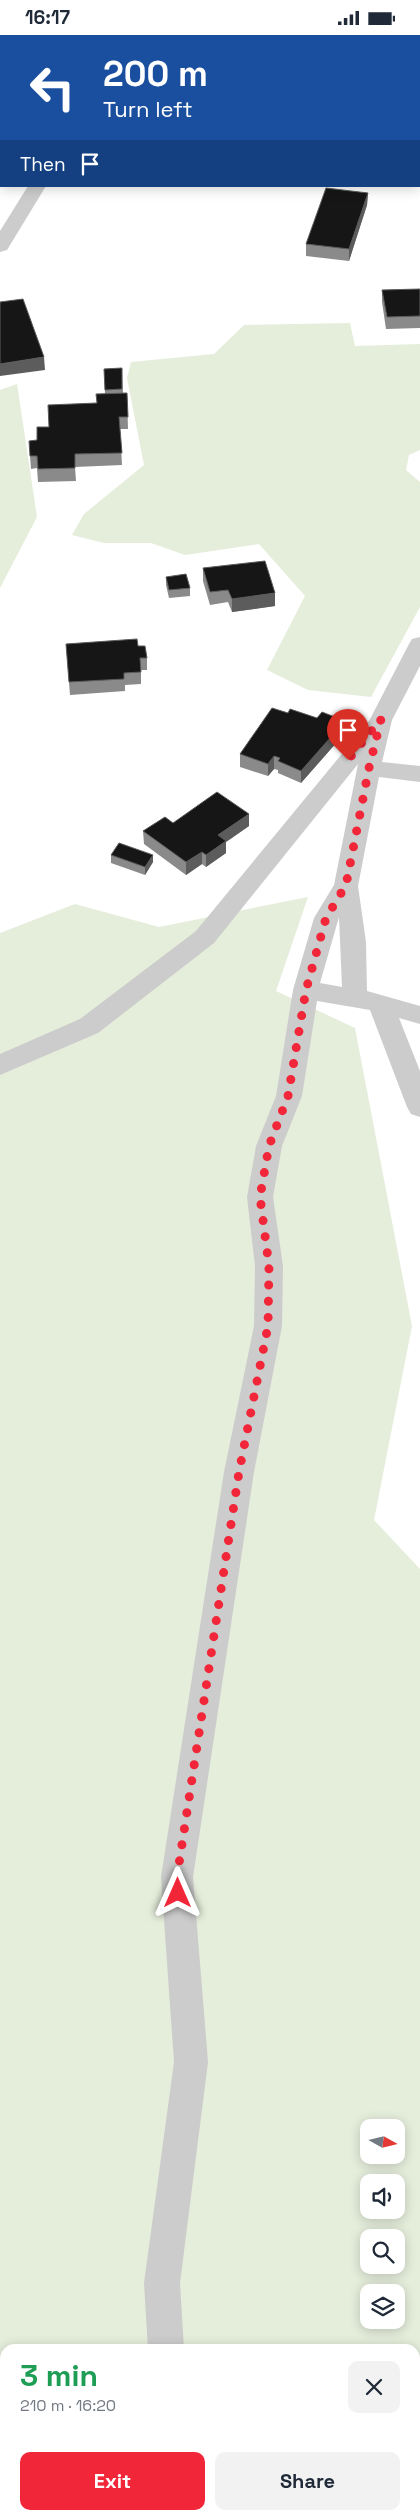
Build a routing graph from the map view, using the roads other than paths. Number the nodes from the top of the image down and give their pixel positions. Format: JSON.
{"nodes":[{"id":1,"x":36,"y":187,"type":"edge"},
{"id":2,"x":0,"y":246,"type":"edge"},
{"id":3,"x":420,"y":644,"type":"edge"},
{"id":4,"x":381,"y":719,"type":"junction"},
{"id":5,"x":369,"y":768,"type":"junction"},
{"id":6,"x":420,"y":774,"type":"edge"},
{"id":7,"x":346,"y":885,"type":"junction"},
{"id":8,"x":306,"y":990,"type":"junction"},
{"id":9,"x":354,"y":998,"type":"junction"},
{"id":10,"x":379,"y":1002,"type":"junction"},
{"id":11,"x":420,"y":1015,"type":"edge"},
{"id":12,"x":0,"y":1065,"type":"edge"},
{"id":13,"x":420,"y":1107,"type":"edge"},
{"id":14,"x":166,"y":2344,"type":"edge"}],
"edges":[{"from":1,"to":2,"type":"street"},
{"from":3,"to":4,"type":"street"},
{"from":4,"to":5,"type":"street"},
{"from":4,"to":12,"type":"street"},
{"from":5,"to":6,"type":"street"},
{"from":5,"to":7,"type":"street"},
{"from":7,"to":8,"type":"street"},
{"from":7,"to":9,"type":"street"},
{"from":8,"to":9,"type":"street"},
{"from":8,"to":14,"type":"street"},
{"from":9,"to":10,"type":"street"},
{"from":10,"to":11,"type":"street"},
{"from":10,"to":13,"type":"street"}]}
